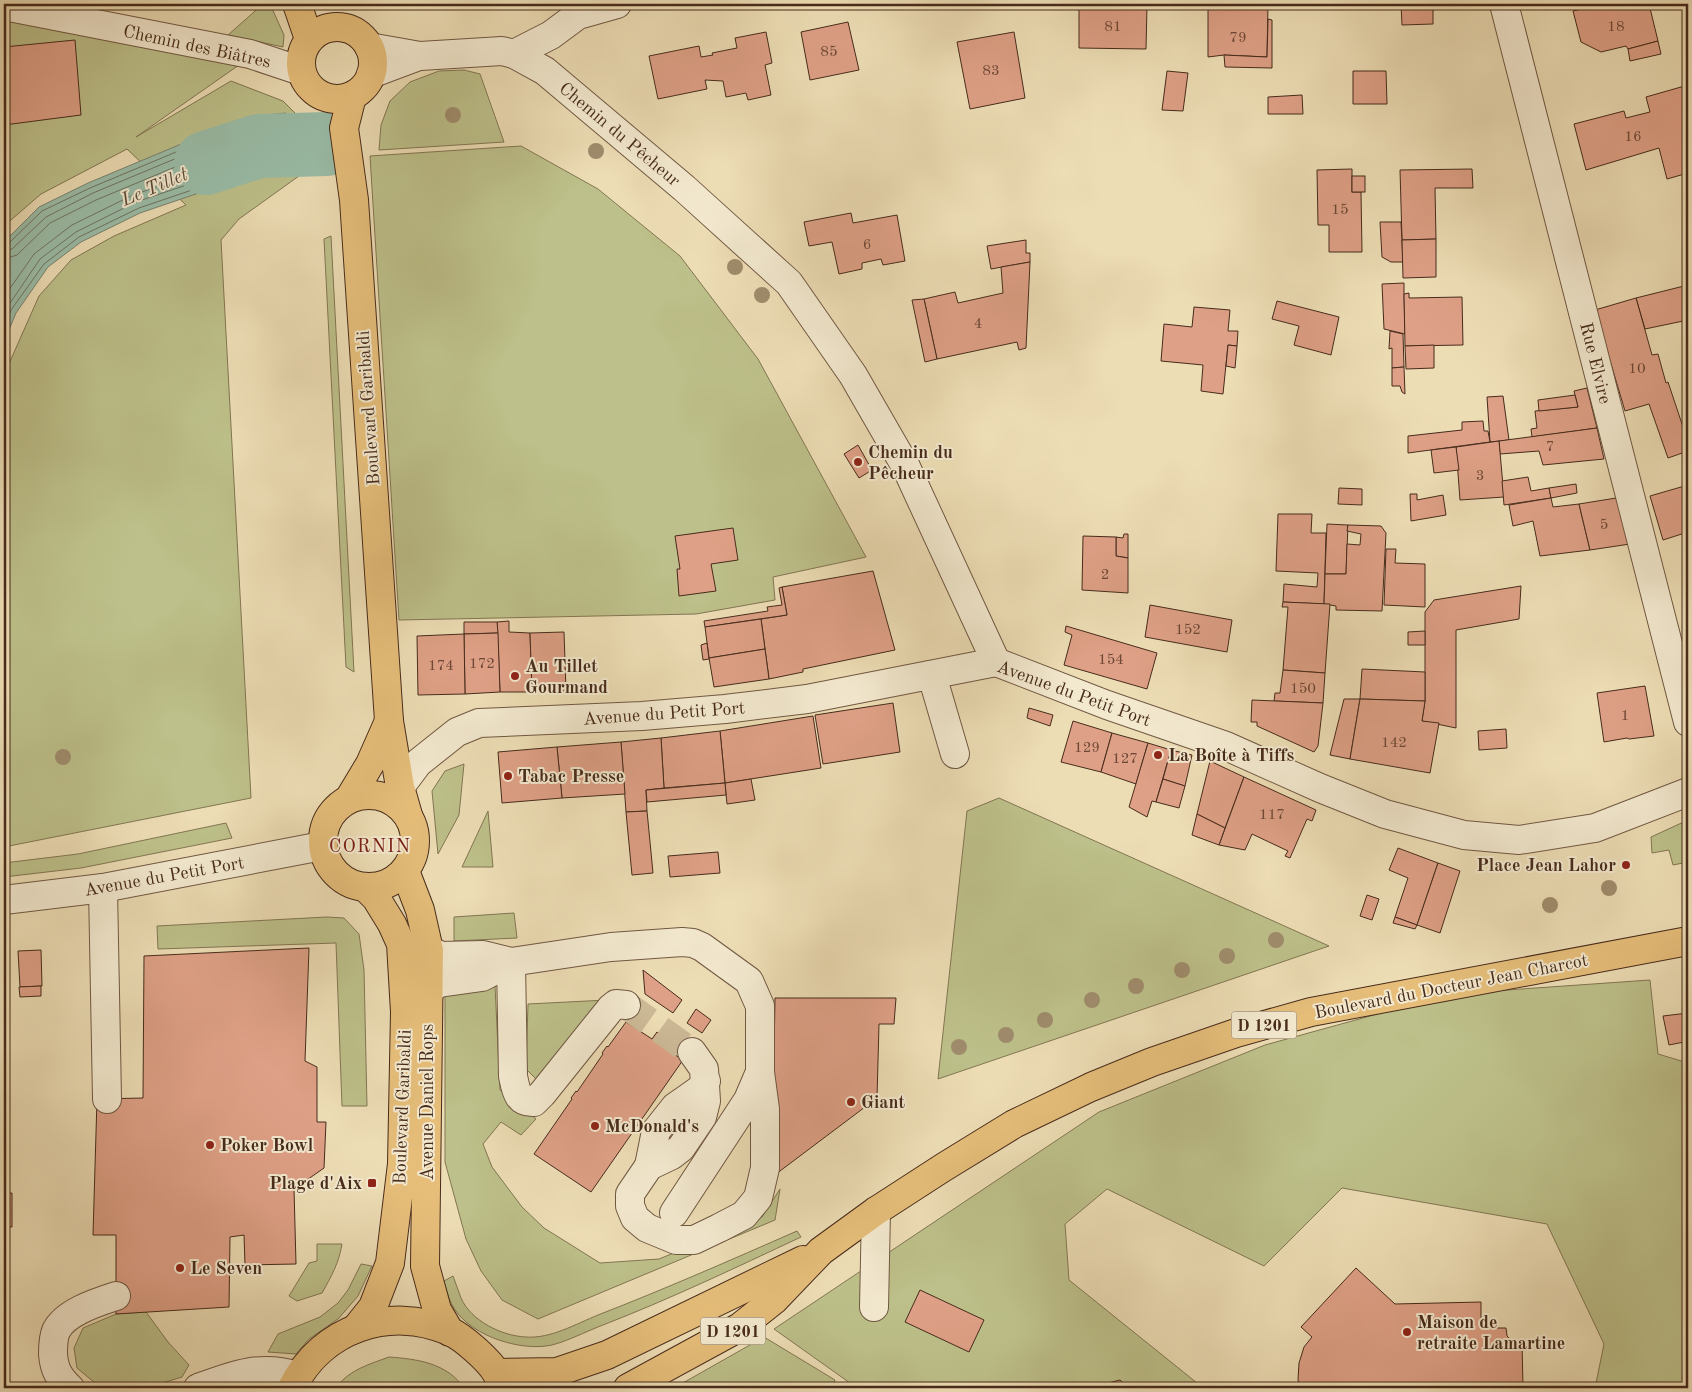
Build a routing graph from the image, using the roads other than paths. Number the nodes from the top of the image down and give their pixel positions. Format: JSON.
{"nodes":[{"id":1,"x":297,"y":4,"type":"edge"},
{"id":2,"x":309,"y":4,"type":"edge"},
{"id":3,"x":617,"y":4,"type":"edge"},
{"id":4,"x":1504,"y":4,"type":"edge"},
{"id":5,"x":4,"y":6,"type":"edge"},
{"id":6,"x":318,"y":34,"type":"junction"},
{"id":7,"x":369,"y":47,"type":"junction"},
{"id":8,"x":508,"y":52,"type":"junction"},
{"id":9,"x":420,"y":56,"type":"junction"},
{"id":10,"x":301,"y":71,"type":"junction"},
{"id":11,"x":371,"y":74,"type":"junction"},
{"id":12,"x":342,"y":98,"type":"junction"},
{"id":13,"x":996,"y":662,"type":"junction"},
{"id":14,"x":931,"y":675,"type":"junction"},
{"id":15,"x":389,"y":720,"type":"junction"},
{"id":16,"x":1688,"y":722,"type":"edge"},
{"id":17,"x":955,"y":754,"type":"dead end"},
{"id":18,"x":400,"y":787,"type":"junction"},
{"id":19,"x":1688,"y":792,"type":"edge"},
{"id":20,"x":349,"y":799,"type":"junction"},
{"id":21,"x":408,"y":815,"type":"junction"},
{"id":22,"x":322,"y":846,"type":"junction"},
{"id":23,"x":405,"y":871,"type":"junction"},
{"id":24,"x":103,"y":888,"type":"junction"},
{"id":25,"x":366,"y":888,"type":"junction"},
{"id":26,"x":4,"y":900,"type":"edge"},
{"id":27,"x":1688,"y":941,"type":"edge"},
{"id":28,"x":428,"y":950,"type":"junction"},
{"id":29,"x":511,"y":962,"type":"junction"},
{"id":30,"x":427,"y":991,"type":"junction"},
{"id":31,"x":626,"y":1005,"type":"dead end"},
{"id":32,"x":692,"y":1052,"type":"tunnel mouth"},
{"id":33,"x":760,"y":1072,"type":"junction"},
{"id":34,"x":106,"y":1099,"type":"dead end"},
{"id":35,"x":876,"y":1211,"type":"junction"},
{"id":36,"x":674,"y":1213,"type":"dead end"},
{"id":37,"x":821,"y":1251,"type":"junction"},
{"id":38,"x":116,"y":1296,"type":"dead end"},
{"id":39,"x":874,"y":1307,"type":"dead end"},
{"id":40,"x":357,"y":1327,"type":"junction"},
{"id":41,"x":450,"y":1332,"type":"junction"},
{"id":42,"x":500,"y":1380,"type":"edge"},
{"id":43,"x":295,"y":1382,"type":"edge"},
{"id":44,"x":70,"y":1388,"type":"edge"},
{"id":45,"x":198,"y":1388,"type":"edge"},
{"id":46,"x":628,"y":1388,"type":"edge"}],
"edges":[{"from":1,"to":6,"type":"main road"},
{"from":2,"to":6,"type":"main road"},
{"from":3,"to":8,"type":"street"},
{"from":4,"to":16,"type":"street","name":"Rue Elvire"},
{"from":5,"to":10,"type":"street","name":"Chemin des Biâtres"},
{"from":6,"to":7,"type":"main road"},
{"from":6,"to":10,"type":"main road"},
{"from":7,"to":9,"type":"street"},
{"from":7,"to":11,"type":"main road"},
{"from":8,"to":9,"type":"street","name":"Chemin du Pêcheur"},
{"from":8,"to":13,"type":"street","name":"Chemin du Pêcheur"},
{"from":9,"to":11,"type":"street"},
{"from":10,"to":12,"type":"main road"},
{"from":11,"to":12,"type":"main road"},
{"from":12,"to":15,"type":"main road","name":"Boulevard Garibaldi"},
{"from":13,"to":14,"type":"street","name":"Avenue du Petit Port"},
{"from":13,"to":19,"type":"street","name":"Avenue du Petit Port"},
{"from":14,"to":17,"type":"street"},
{"from":14,"to":18,"type":"street","name":"Avenue du Petit Port"},
{"from":15,"to":18,"type":"main road","name":"Boulevard Garibaldi"},
{"from":15,"to":20,"type":"main road","name":"Boulevard Garibaldi"},
{"from":18,"to":21,"type":"main road","name":"Boulevard Garibaldi"},
{"from":20,"to":21,"type":"main road"},
{"from":20,"to":22,"type":"main road"},
{"from":21,"to":23,"type":"main road"},
{"from":22,"to":24,"type":"street","name":"Avenue du Petit Port"},
{"from":22,"to":25,"type":"main road"},
{"from":23,"to":25,"type":"main road"},
{"from":23,"to":28,"type":"main road","name":"Avenue Daniel Rops"},
{"from":24,"to":26,"type":"street","name":"Avenue du Petit Port"},
{"from":24,"to":34,"type":"street"},
{"from":25,"to":40,"type":"main road","name":"Boulevard Garibaldi"},
{"from":27,"to":35,"type":"main road","name":"Boulevard du Docteur Jean Charcot","number":"D 1201"},
{"from":28,"to":29,"type":"street"},
{"from":28,"to":30,"type":"main road","name":"Avenue Daniel Rops"},
{"from":29,"to":30,"type":"street"},
{"from":29,"to":31,"type":"street"},
{"from":29,"to":33,"type":"street"},
{"from":30,"to":41,"type":"main road","name":"Avenue Daniel Rops"},
{"from":32,"to":33,"type":"street"},
{"from":33,"to":36,"type":"street"},
{"from":35,"to":37,"type":"main road","name":"Boulevard du Docteur Jean Charcot","number":"D 1201"},
{"from":35,"to":39,"type":"street"},
{"from":37,"to":42,"type":"main road","name":"Boulevard du Docteur Jean Charcot","number":"D 1201"},
{"from":37,"to":46,"type":"main road","name":"Boulevard du Docteur Jean Charcot","number":"D 1201"},
{"from":38,"to":44,"type":"street"},
{"from":40,"to":41,"type":"main road"},
{"from":40,"to":43,"type":"main road"},
{"from":41,"to":42,"type":"main road"},
{"from":43,"to":45,"type":"street"}]}
